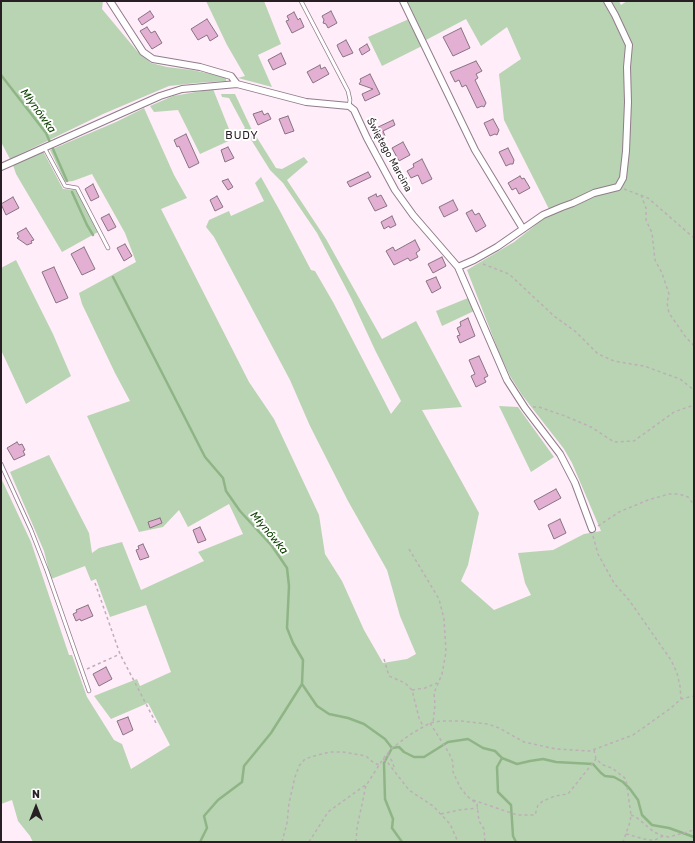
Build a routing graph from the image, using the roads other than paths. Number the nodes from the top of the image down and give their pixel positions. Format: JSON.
{"nodes":[{"id":1,"x":110,"y":1,"type":"edge"},
{"id":2,"x":301,"y":1,"type":"edge"},
{"id":3,"x":403,"y":1,"type":"edge"},
{"id":4,"x":607,"y":1,"type":"edge"},
{"id":5,"x":237,"y":84,"type":"junction"},
{"id":6,"x":349,"y":106,"type":"junction"},
{"id":7,"x":45,"y":147,"type":"junction"},
{"id":8,"x":1,"y":167,"type":"edge"},
{"id":9,"x":522,"y":229,"type":"junction"},
{"id":10,"x":108,"y":248,"type":"dead end"},
{"id":11,"x":458,"y":267,"type":"junction"},
{"id":12,"x":1,"y":464,"type":"edge"},
{"id":13,"x":592,"y":529,"type":"road end"},
{"id":14,"x":89,"y":691,"type":"dead end"}],
"edges":[{"from":1,"to":5,"type":"street"},
{"from":2,"to":6,"type":"lane"},
{"from":3,"to":9,"type":"street"},
{"from":4,"to":9,"type":"street"},
{"from":5,"to":6,"type":"street"},
{"from":5,"to":7,"type":"street"},
{"from":6,"to":11,"type":"street","name":"Świętego Marcina"},
{"from":7,"to":8,"type":"street"},
{"from":7,"to":10,"type":"lane"},
{"from":9,"to":11,"type":"street"},
{"from":11,"to":13,"type":"street","name":"Świętego Marcina"},
{"from":12,"to":14,"type":"lane"}]}
